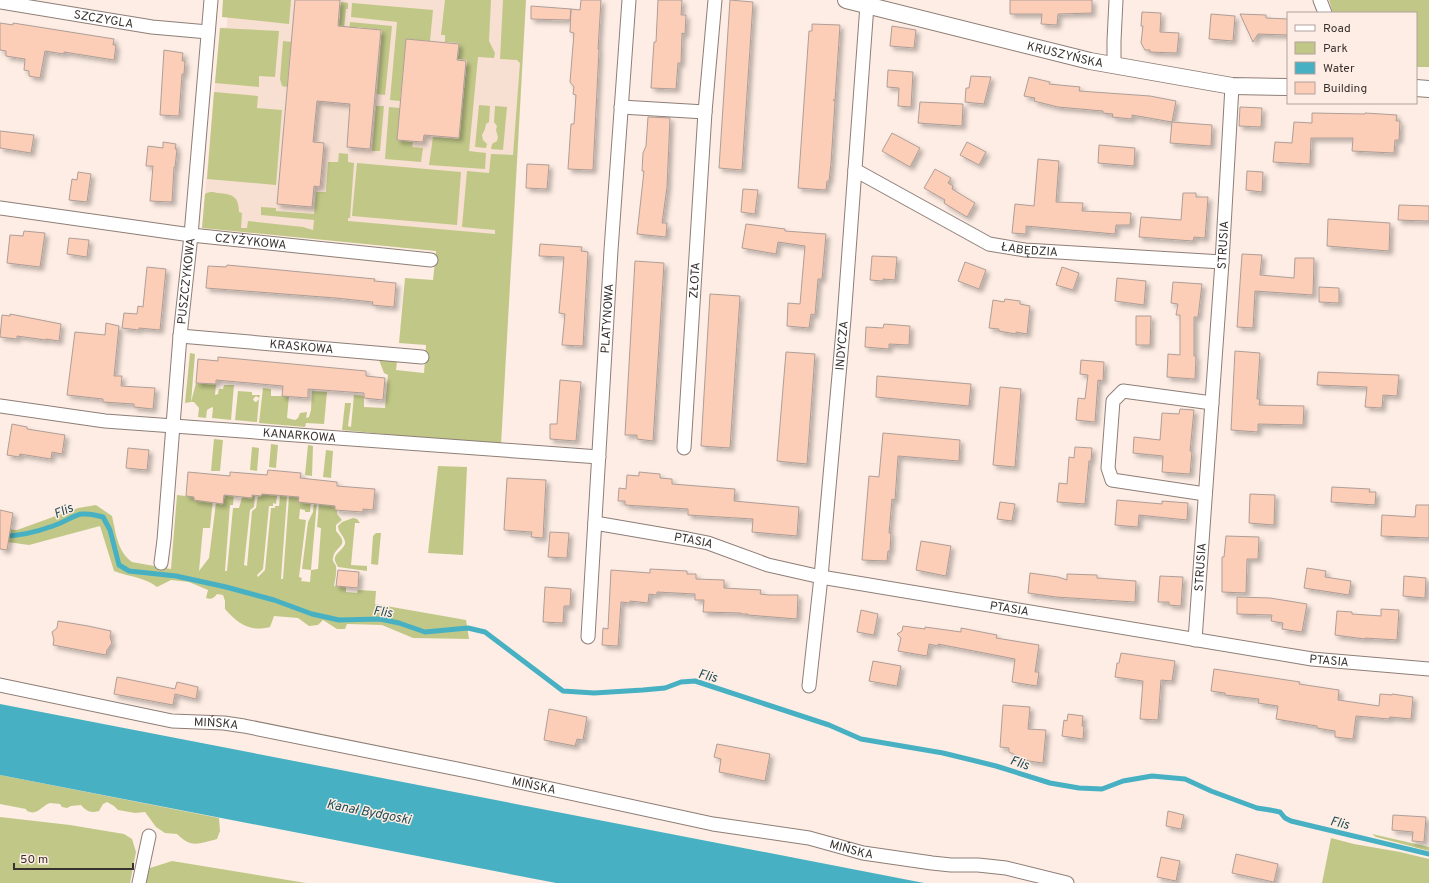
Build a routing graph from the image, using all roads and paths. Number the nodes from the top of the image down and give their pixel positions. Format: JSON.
{"nodes":[{"id":1,"x":211,"y":0,"type":"edge"},
{"id":2,"x":629,"y":0,"type":"edge"},
{"id":3,"x":715,"y":0,"type":"edge"},
{"id":4,"x":846,"y":0,"type":"edge"},
{"id":5,"x":1116,"y":0,"type":"edge"},
{"id":6,"x":1320,"y":0,"type":"edge"},
{"id":7,"x":0,"y":2,"type":"edge"},
{"id":8,"x":867,"y":5,"type":"junction"},
{"id":9,"x":1325,"y":12,"type":"edge"},
{"id":10,"x":208,"y":32,"type":"junction"},
{"id":11,"x":1114,"y":66,"type":"junction"},
{"id":12,"x":1232,"y":86,"type":"junction"},
{"id":13,"x":1287,"y":87,"type":"edge"},
{"id":14,"x":1417,"y":88,"type":"edge"},
{"id":15,"x":1429,"y":89,"type":"edge"},
{"id":16,"x":621,"y":107,"type":"junction"},
{"id":17,"x":705,"y":112,"type":"junction"},
{"id":18,"x":855,"y":170,"type":"junction"},
{"id":19,"x":0,"y":208,"type":"edge"},
{"id":20,"x":191,"y":235,"type":"junction"},
{"id":21,"x":431,"y":260,"type":"dead end"},
{"id":22,"x":1222,"y":262,"type":"junction"},
{"id":23,"x":180,"y":336,"type":"junction"},
{"id":24,"x":422,"y":357,"type":"dead end"},
{"id":25,"x":1212,"y":403,"type":"junction"},
{"id":26,"x":0,"y":406,"type":"edge"},
{"id":27,"x":174,"y":426,"type":"junction"},
{"id":28,"x":684,"y":448,"type":"dead end"},
{"id":29,"x":599,"y":457,"type":"junction"},
{"id":30,"x":1205,"y":494,"type":"junction"},
{"id":31,"x":595,"y":523,"type":"junction"},
{"id":32,"x":161,"y":563,"type":"dead end"},
{"id":33,"x":821,"y":577,"type":"junction"},
{"id":34,"x":588,"y":637,"type":"dead end"},
{"id":35,"x":1195,"y":640,"type":"junction"},
{"id":36,"x":1429,"y":669,"type":"edge"},
{"id":37,"x":0,"y":685,"type":"edge"},
{"id":38,"x":809,"y":686,"type":"dead end"},
{"id":39,"x":149,"y":836,"type":"dead end"},
{"id":40,"x":139,"y":883,"type":"edge"},
{"id":41,"x":1067,"y":883,"type":"edge"}],
"edges":[{"from":1,"to":10,"type":"street","name":"PUSZCZYKOWA"},
{"from":2,"to":16,"type":"street","name":"PLATYNOWA"},
{"from":3,"to":17,"type":"street","name":"ZŁOTA"},
{"from":4,"to":8,"type":"street","name":"KRUSZYŃSKA"},
{"from":5,"to":11,"type":"street"},
{"from":6,"to":9,"type":"street"},
{"from":7,"to":10,"type":"street","name":"SZCZYGLA"},
{"from":8,"to":11,"type":"street","name":"KRUSZYŃSKA"},
{"from":8,"to":18,"type":"street","name":"INDYCZA"},
{"from":10,"to":20,"type":"street","name":"PUSZCZYKOWA"},
{"from":11,"to":12,"type":"street","name":"KRUSZYŃSKA"},
{"from":12,"to":13,"type":"street","name":"KRUSZYŃSKA"},
{"from":12,"to":22,"type":"street","name":"STRUSIA"},
{"from":14,"to":15,"type":"street"},
{"from":16,"to":17,"type":"street"},
{"from":16,"to":29,"type":"street","name":"PLATYNOWA"},
{"from":17,"to":28,"type":"street","name":"ZŁOTA"},
{"from":18,"to":22,"type":"street","name":"ŁABĘDZIA"},
{"from":18,"to":33,"type":"street","name":"INDYCZA"},
{"from":19,"to":20,"type":"street","name":"CZYŻYKOWA"},
{"from":20,"to":21,"type":"street","name":"CZYŻYKOWA"},
{"from":20,"to":23,"type":"street","name":"PUSZCZYKOWA"},
{"from":22,"to":25,"type":"street","name":"STRUSIA"},
{"from":23,"to":24,"type":"street","name":"KRASKOWA"},
{"from":23,"to":27,"type":"street","name":"PUSZCZYKOWA"},
{"from":25,"to":30,"type":"street","name":"STRUSIA"},
{"from":25,"to":30,"type":"street"},
{"from":26,"to":27,"type":"street","name":"KANARKOWA"},
{"from":27,"to":29,"type":"street","name":"KANARKOWA"},
{"from":27,"to":32,"type":"street","name":"PUSZCZYKOWA"},
{"from":29,"to":31,"type":"street","name":"PLATYNOWA"},
{"from":30,"to":35,"type":"street","name":"STRUSIA"},
{"from":31,"to":33,"type":"street","name":"PTASIA"},
{"from":31,"to":34,"type":"street","name":"PLATYNOWA"},
{"from":33,"to":35,"type":"street","name":"PTASIA"},
{"from":33,"to":38,"type":"street","name":"INDYCZA"},
{"from":35,"to":36,"type":"street","name":"PTASIA"},
{"from":37,"to":41,"type":"street","name":"MIŃSKA"},
{"from":39,"to":40,"type":"street"}]}
